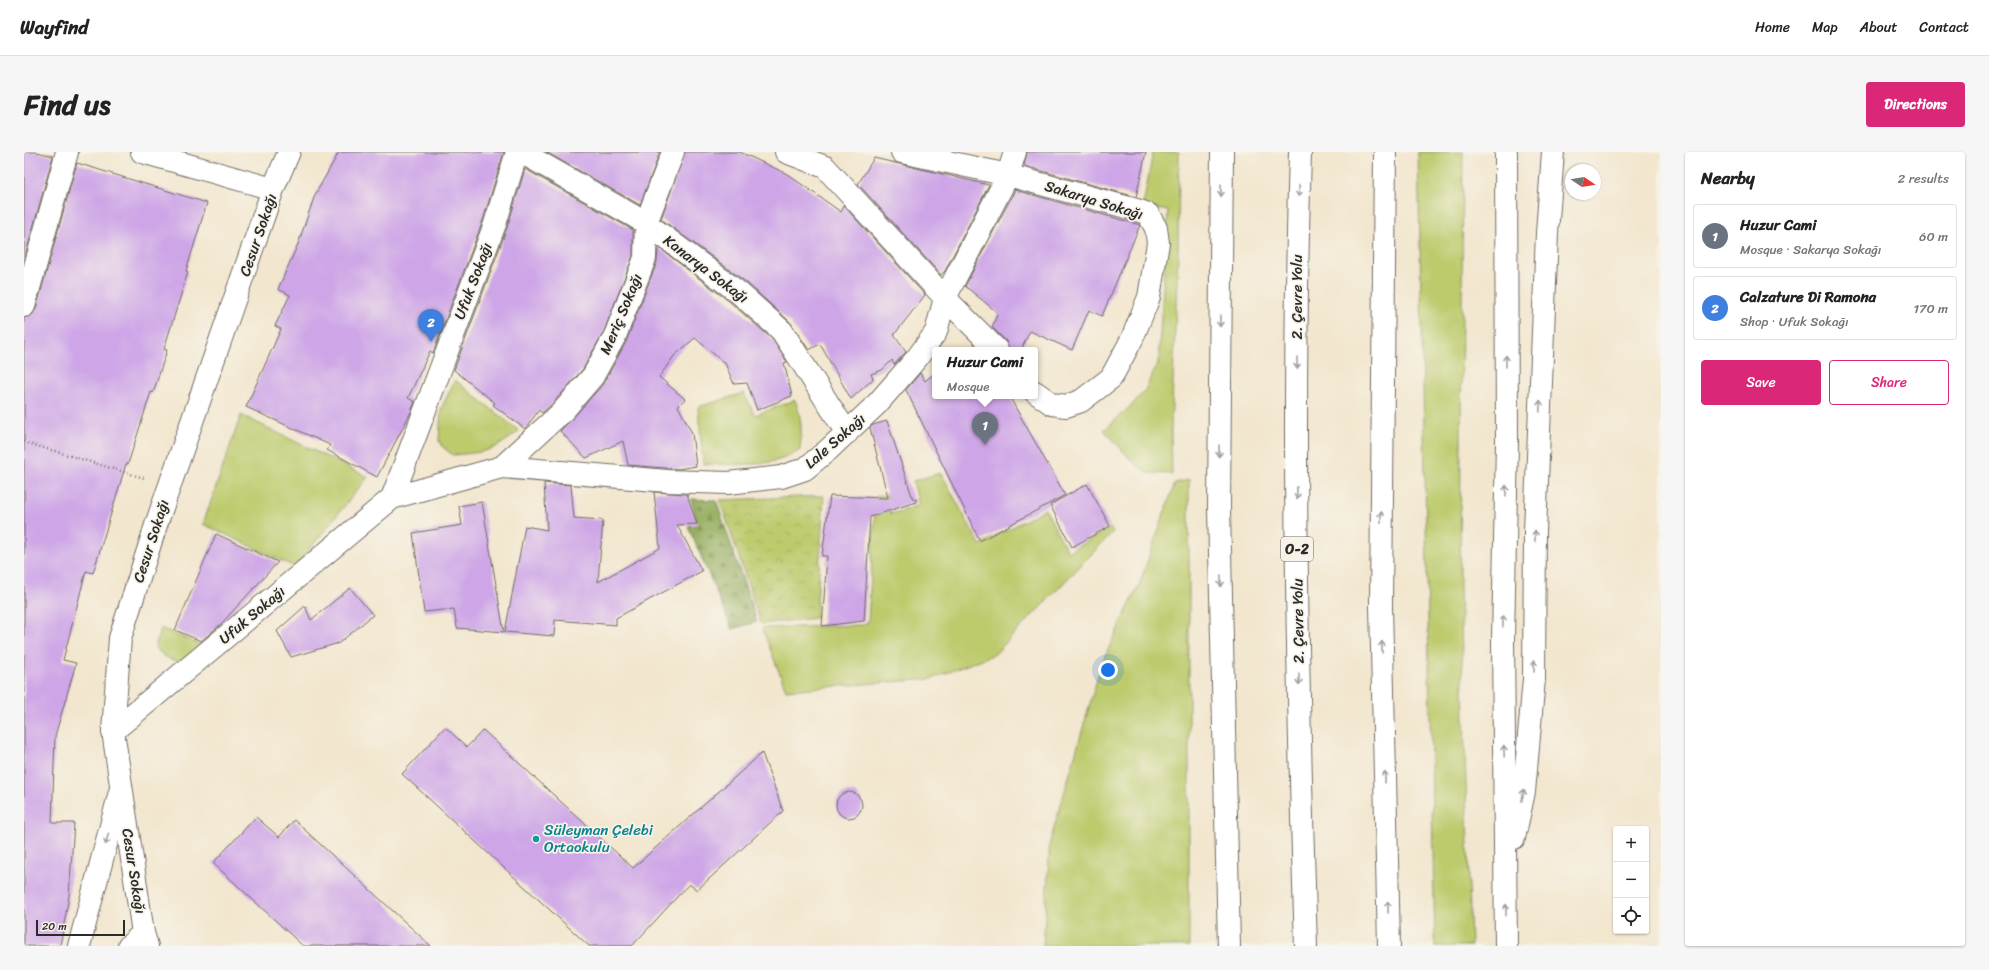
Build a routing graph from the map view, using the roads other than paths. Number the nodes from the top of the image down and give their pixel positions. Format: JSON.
{"nodes":[{"id":1,"x":68,"y":152,"type":"edge"},
{"id":2,"x":142,"y":152,"type":"edge"},
{"id":3,"x":288,"y":152,"type":"edge"},
{"id":4,"x":517,"y":152,"type":"edge"},
{"id":5,"x":521,"y":152,"type":"edge"},
{"id":6,"x":673,"y":152,"type":"edge"},
{"id":7,"x":786,"y":152,"type":"edge"},
{"id":8,"x":902,"y":152,"type":"edge"},
{"id":9,"x":1015,"y":152,"type":"edge"},
{"id":10,"x":1222,"y":152,"type":"edge"},
{"id":11,"x":1300,"y":152,"type":"edge"},
{"id":12,"x":1385,"y":152,"type":"edge"},
{"id":13,"x":1506,"y":152,"type":"edge"},
{"id":14,"x":1553,"y":152,"type":"edge"},
{"id":15,"x":831,"y":159,"type":"edge"},
{"id":16,"x":1008,"y":175,"type":"junction"},
{"id":17,"x":274,"y":189,"type":"junction"},
{"id":18,"x":646,"y":223,"type":"junction"},
{"id":19,"x":945,"y":298,"type":"junction"},
{"id":20,"x":24,"y":306,"type":"edge"},
{"id":21,"x":994,"y":347,"type":"edge"},
{"id":22,"x":1038,"y":394,"type":"edge"},
{"id":23,"x":847,"y":433,"type":"junction"},
{"id":24,"x":502,"y":467,"type":"junction"},
{"id":25,"x":392,"y":498,"type":"junction"},
{"id":26,"x":113,"y":732,"type":"junction"},
{"id":27,"x":121,"y":788,"type":"junction"},
{"id":28,"x":1506,"y":874,"type":"junction"},
{"id":29,"x":140,"y":942,"type":"edge"},
{"id":30,"x":79,"y":946,"type":"edge"},
{"id":31,"x":1229,"y":946,"type":"edge"},
{"id":32,"x":1306,"y":946,"type":"edge"},
{"id":33,"x":1389,"y":946,"type":"edge"},
{"id":34,"x":1506,"y":946,"type":"edge"}],
"edges":[{"from":1,"to":20,"type":"main road"},
{"from":2,"to":17,"type":"main road"},
{"from":3,"to":17,"type":"main road","name":"Cesur Sokağı"},
{"from":4,"to":25,"type":"main road","name":"Ufuk Sokağı"},
{"from":5,"to":18,"type":"main road","name":"Kanarya Sokağı"},
{"from":6,"to":18,"type":"main road","name":"Meriç Sokağı"},
{"from":7,"to":15,"type":"main road"},
{"from":8,"to":16,"type":"main road","name":"Sakarya Sokağı"},
{"from":9,"to":16,"type":"main road","name":"Lale Sokağı"},
{"from":10,"to":31,"type":"main road","one_way":true},
{"from":11,"to":32,"type":"main road","name":"2. Çevre Yolu","number":"O-2","one_way":true},
{"from":33,"to":12,"type":"main road","one_way":true},
{"from":28,"to":13,"type":"main road","one_way":true},
{"from":28,"to":14,"type":"main road","one_way":true},
{"from":15,"to":19,"type":"main road"},
{"from":16,"to":19,"type":"main road","name":"Lale Sokağı"},
{"from":16,"to":22,"type":"main road","name":"Sakarya Sokağı"},
{"from":17,"to":26,"type":"main road","name":"Cesur Sokağı"},
{"from":18,"to":23,"type":"main road","name":"Kanarya Sokağı"},
{"from":18,"to":24,"type":"main road","name":"Meriç Sokağı"},
{"from":19,"to":21,"type":"main road"},
{"from":19,"to":23,"type":"main road","name":"Lale Sokağı"},
{"from":23,"to":24,"type":"main road","name":"Lale Sokağı"},
{"from":24,"to":25,"type":"main road","name":"Ufuk Sokağı"},
{"from":25,"to":26,"type":"main road","name":"Ufuk Sokağı"},
{"from":26,"to":27,"type":"main road","name":"Cesur Sokağı"},
{"from":27,"to":29,"type":"main road","name":"Cesur Sokağı"},
{"from":27,"to":30,"type":"main road","one_way":true},
{"from":34,"to":28,"type":"main road","one_way":true}]}
